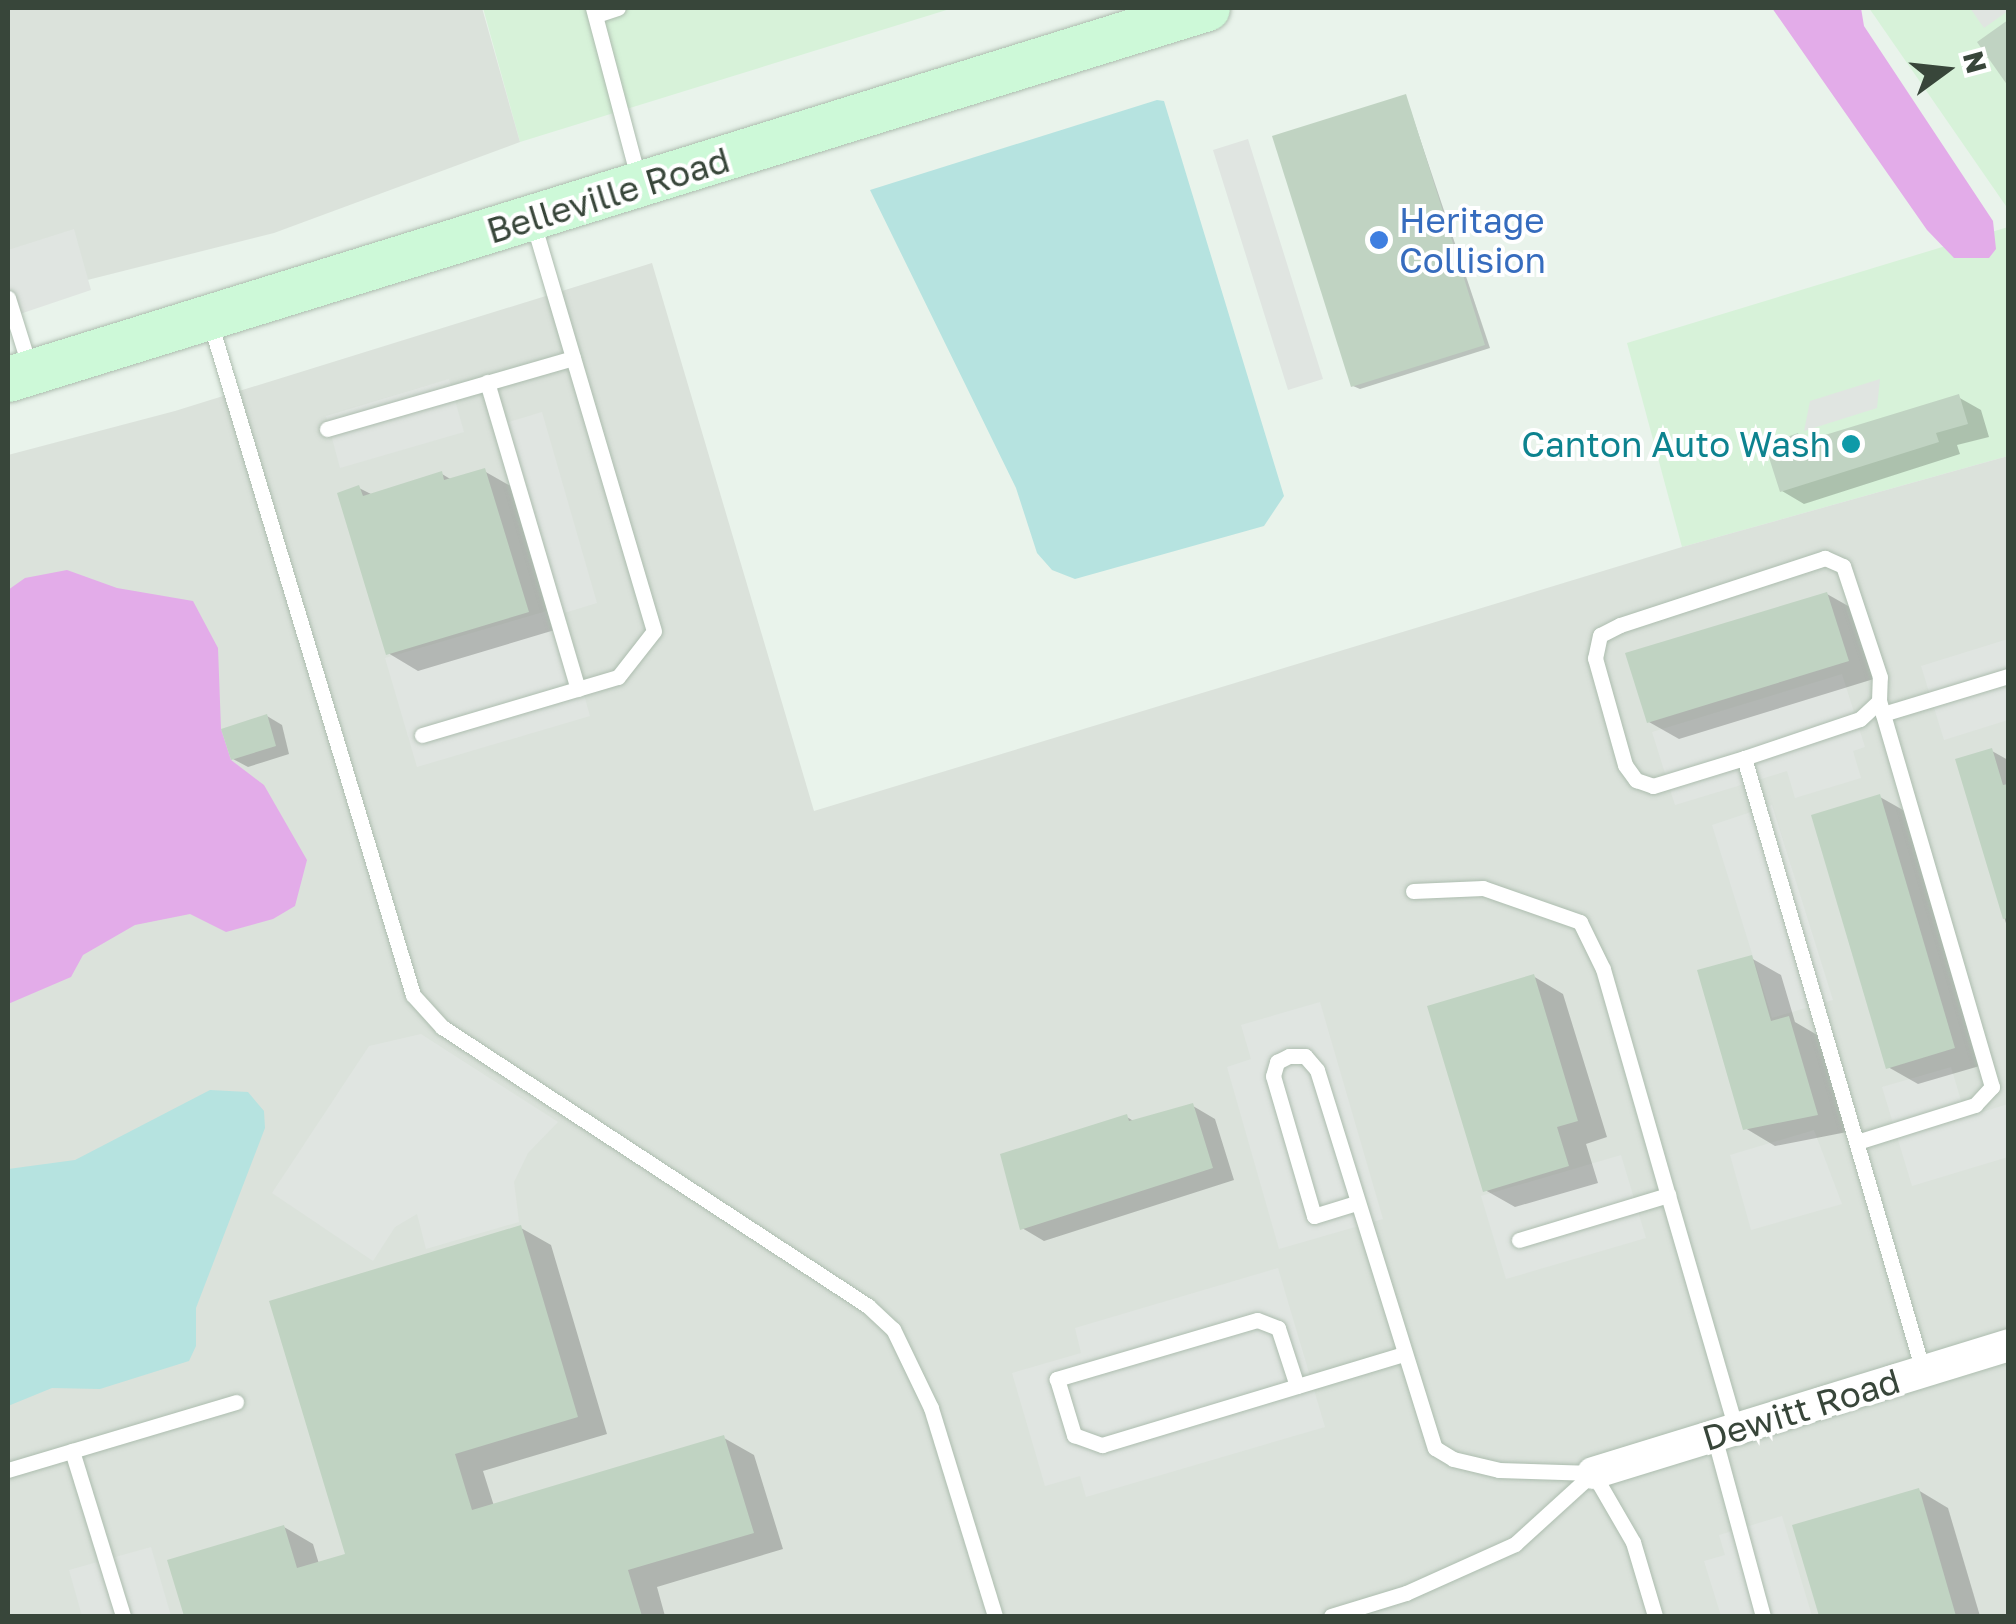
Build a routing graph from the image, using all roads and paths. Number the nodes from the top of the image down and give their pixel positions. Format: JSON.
{"nodes":[{"id":1,"x":618,"y":8,"type":"edge"},
{"id":2,"x":1207,"y":8,"type":"edge"},
{"id":3,"x":594,"y":11,"type":"edge"},
{"id":4,"x":640,"y":185,"type":"junction"},
{"id":5,"x":532,"y":218,"type":"junction"},
{"id":6,"x":8,"y":298,"type":"edge"},
{"id":7,"x":208,"y":318,"type":"junction"},
{"id":8,"x":573,"y":358,"type":"junction"},
{"id":9,"x":20,"y":376,"type":"edge"},
{"id":10,"x":487,"y":382,"type":"junction"},
{"id":11,"x":327,"y":429,"type":"dead end"},
{"id":12,"x":2008,"y":676,"type":"edge"},
{"id":13,"x":578,"y":689,"type":"junction"},
{"id":14,"x":1881,"y":708,"type":"junction"},
{"id":15,"x":422,"y":735,"type":"dead end"},
{"id":16,"x":1744,"y":758,"type":"junction"},
{"id":17,"x":1413,"y":891,"type":"dead end"},
{"id":18,"x":1858,"y":1142,"type":"junction"},
{"id":19,"x":1668,"y":1194,"type":"junction"},
{"id":20,"x":1356,"y":1203,"type":"junction"},
{"id":21,"x":1519,"y":1240,"type":"dead end"},
{"id":22,"x":2008,"y":1345,"type":"edge"},
{"id":23,"x":1401,"y":1355,"type":"junction"},
{"id":24,"x":1923,"y":1371,"type":"junction"},
{"id":25,"x":1297,"y":1386,"type":"junction"},
{"id":26,"x":236,"y":1402,"type":"dead end"},
{"id":27,"x":1725,"y":1432,"type":"junction"},
{"id":28,"x":72,"y":1451,"type":"junction"},
{"id":29,"x":8,"y":1470,"type":"edge"},
{"id":30,"x":1593,"y":1473,"type":"junction"},
{"id":31,"x":123,"y":1616,"type":"edge"},
{"id":32,"x":994,"y":1616,"type":"edge"},
{"id":33,"x":1331,"y":1616,"type":"edge"},
{"id":34,"x":1655,"y":1616,"type":"edge"},
{"id":35,"x":1763,"y":1616,"type":"edge"}],
"edges":[{"from":1,"to":3,"type":"lane"},
{"from":2,"to":4,"type":"main road","name":"Belleville Road"},
{"from":3,"to":4,"type":"lane"},
{"from":4,"to":5,"type":"main road","name":"Belleville Road"},
{"from":5,"to":7,"type":"main road","name":"Belleville Road"},
{"from":5,"to":8,"type":"lane"},
{"from":6,"to":9,"type":"lane"},
{"from":7,"to":9,"type":"main road","name":"Belleville Road"},
{"from":7,"to":32,"type":"lane"},
{"from":8,"to":10,"type":"lane"},
{"from":8,"to":13,"type":"lane"},
{"from":10,"to":11,"type":"lane"},
{"from":10,"to":13,"type":"lane"},
{"from":12,"to":14,"type":"lane"},
{"from":13,"to":15,"type":"lane"},
{"from":14,"to":16,"type":"lane"},
{"from":14,"to":16,"type":"lane"},
{"from":14,"to":18,"type":"lane"},
{"from":16,"to":18,"type":"lane"},
{"from":17,"to":19,"type":"lane"},
{"from":18,"to":24,"type":"lane"},
{"from":19,"to":21,"type":"lane"},
{"from":19,"to":27,"type":"lane"},
{"from":20,"to":20,"type":"lane"},
{"from":20,"to":23,"type":"lane"},
{"from":22,"to":24,"type":"street","name":"Dewitt Road"},
{"from":23,"to":25,"type":"lane"},
{"from":23,"to":30,"type":"lane"},
{"from":24,"to":27,"type":"street","name":"Dewitt Road"},
{"from":25,"to":25,"type":"lane"},
{"from":26,"to":28,"type":"lane"},
{"from":27,"to":30,"type":"street","name":"Dewitt Road"},
{"from":27,"to":35,"type":"lane"},
{"from":28,"to":29,"type":"lane"},
{"from":28,"to":31,"type":"lane"},
{"from":30,"to":33,"type":"lane"},
{"from":30,"to":34,"type":"lane"}]}
